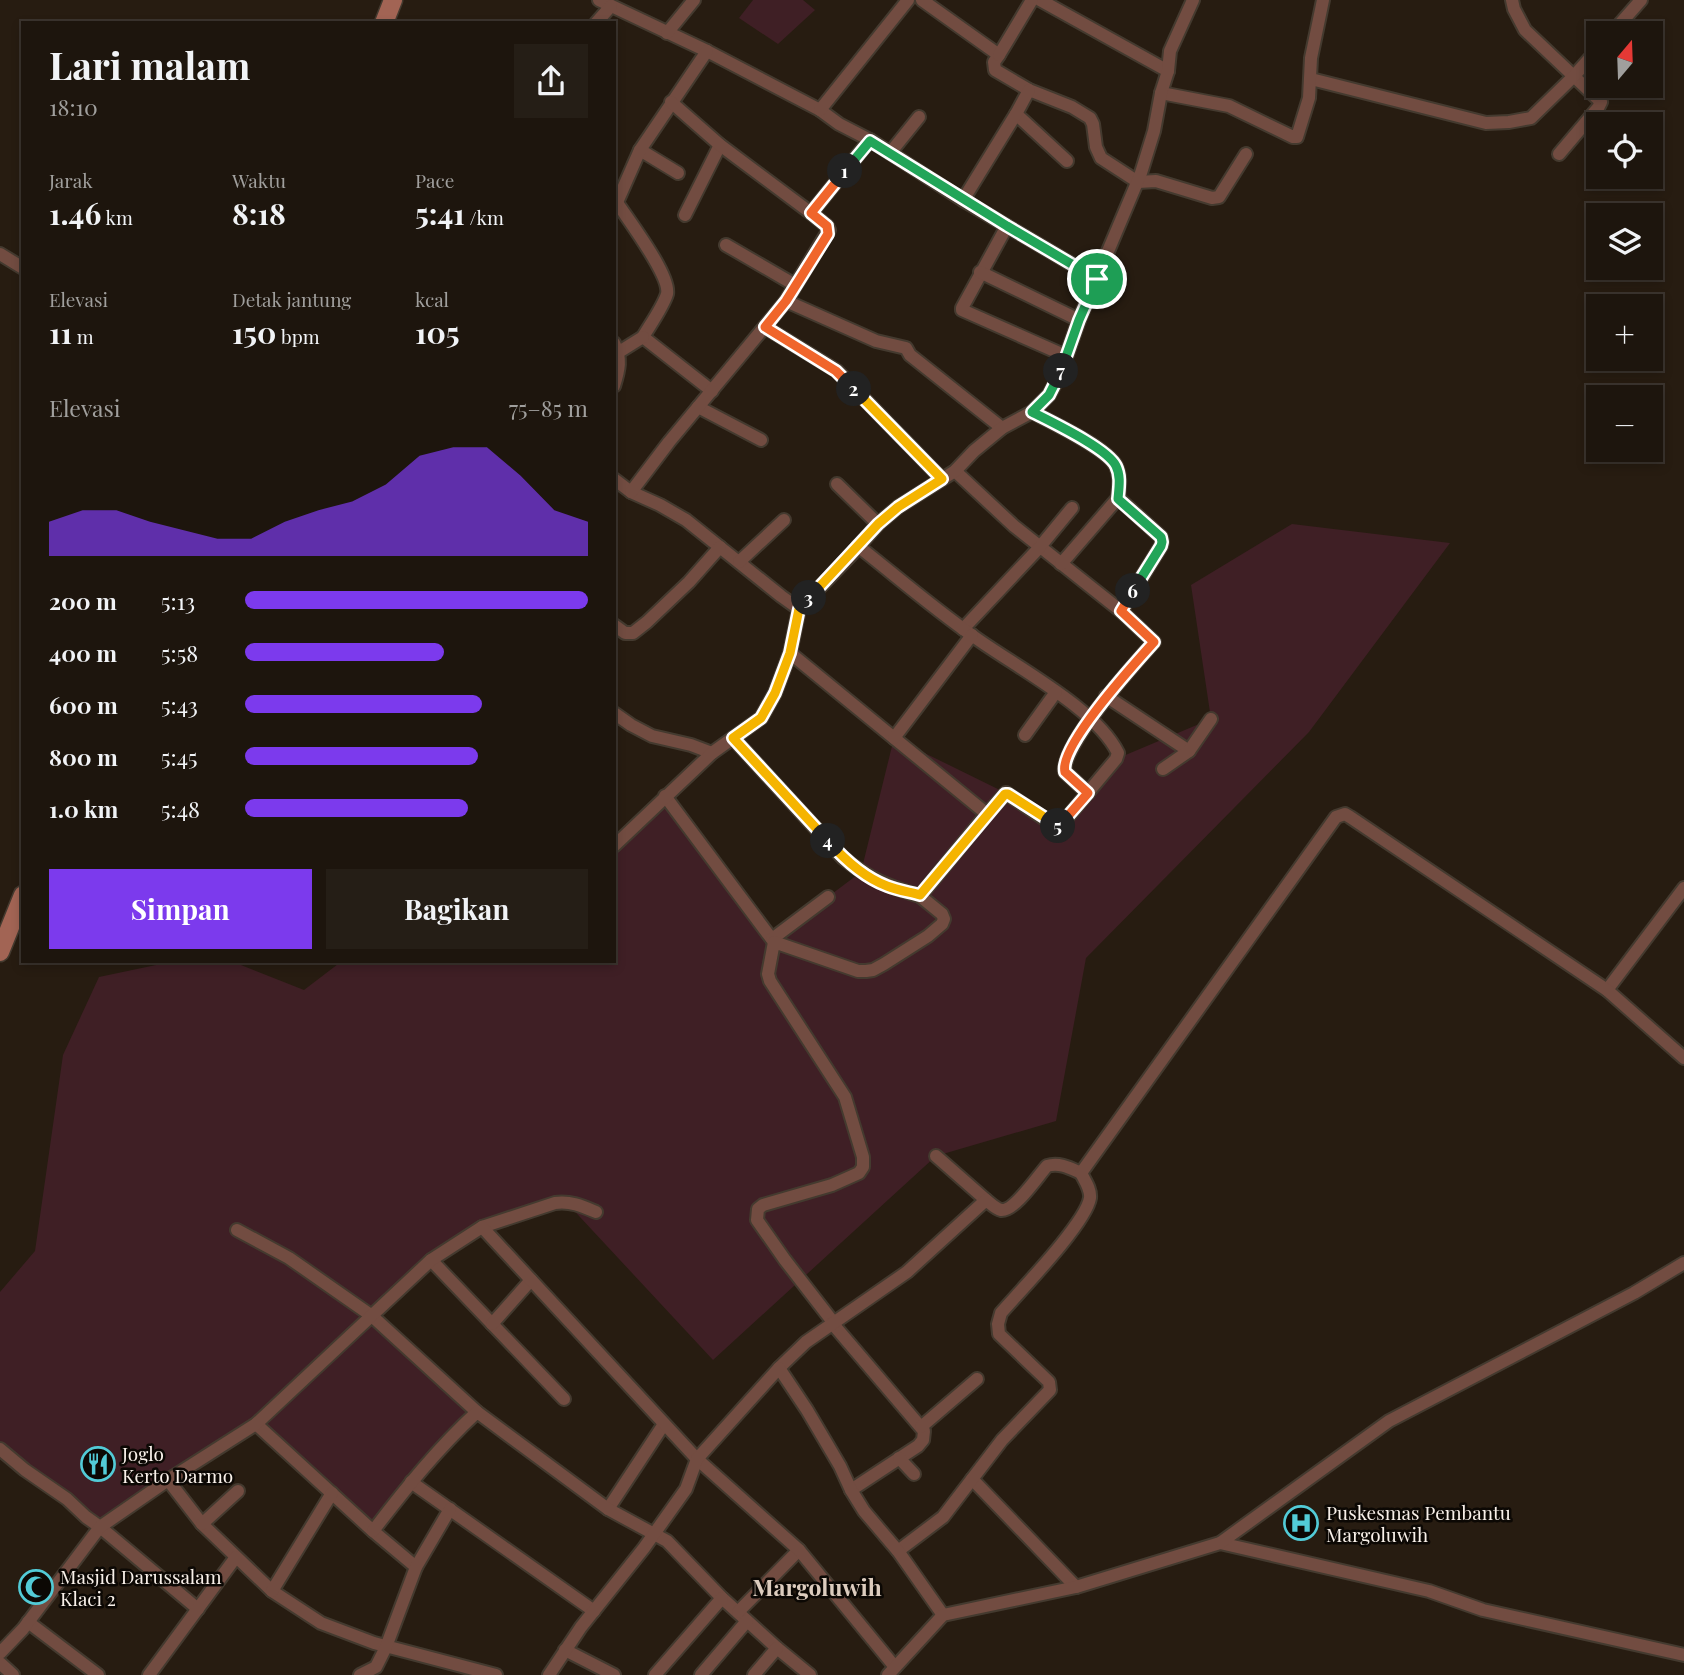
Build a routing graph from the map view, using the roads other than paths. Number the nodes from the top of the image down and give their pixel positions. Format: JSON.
{"nodes":[{"id":1,"x":393,"y":0,"type":"edge"},
{"id":2,"x":694,"y":0,"type":"edge"},
{"id":3,"x":908,"y":0,"type":"edge"},
{"id":4,"x":922,"y":0,"type":"edge"},
{"id":5,"x":1032,"y":0,"type":"edge"},
{"id":6,"x":1040,"y":0,"type":"edge"},
{"id":7,"x":1193,"y":0,"type":"edge"},
{"id":8,"x":1323,"y":0,"type":"edge"},
{"id":9,"x":1512,"y":0,"type":"edge"},
{"id":10,"x":1641,"y":0,"type":"edge"},
{"id":11,"x":605,"y":3,"type":"edge"},
{"id":12,"x":385,"y":21,"type":"edge"},
{"id":13,"x":597,"y":21,"type":"edge"},
{"id":14,"x":1623,"y":21,"type":"edge"},
{"id":15,"x":667,"y":33,"type":"junction"},
{"id":16,"x":706,"y":51,"type":"junction"},
{"id":17,"x":999,"y":55,"type":"junction"},
{"id":18,"x":1586,"y":62,"type":"edge"},
{"id":19,"x":1168,"y":71,"type":"junction"},
{"id":20,"x":1574,"y":76,"type":"junction"},
{"id":21,"x":1311,"y":79,"type":"junction"},
{"id":22,"x":1029,"y":90,"type":"junction"},
{"id":23,"x":1160,"y":93,"type":"junction"},
{"id":24,"x":671,"y":102,"type":"junction"},
{"id":25,"x":820,"y":110,"type":"junction"},
{"id":26,"x":1016,"y":114,"type":"junction"},
{"id":27,"x":919,"y":117,"type":"dead end"},
{"id":28,"x":870,"y":141,"type":"junction"},
{"id":29,"x":720,"y":145,"type":"junction"},
{"id":30,"x":640,"y":150,"type":"junction"},
{"id":31,"x":890,"y":153,"type":"junction"},
{"id":32,"x":1246,"y":154,"type":"dead end"},
{"id":33,"x":1559,"y":154,"type":"dead end"},
{"id":34,"x":1067,"y":161,"type":"dead end"},
{"id":35,"x":678,"y":173,"type":"dead end"},
{"id":36,"x":1138,"y":182,"type":"junction"},
{"id":37,"x":963,"y":200,"type":"junction"},
{"id":38,"x":616,"y":207,"type":"edge"},
{"id":39,"x":811,"y":213,"type":"junction"},
{"id":40,"x":685,"y":215,"type":"dead end"},
{"id":41,"x":1007,"y":226,"type":"junction"},
{"id":42,"x":726,"y":245,"type":"dead end"},
{"id":43,"x":0,"y":254,"type":"edge"},
{"id":44,"x":21,"y":267,"type":"edge"},
{"id":45,"x":980,"y":272,"type":"junction"},
{"id":46,"x":1097,"y":279,"type":"junction"},
{"id":47,"x":795,"y":285,"type":"junction"},
{"id":48,"x":786,"y":301,"type":"junction"},
{"id":49,"x":1079,"y":320,"type":"junction"},
{"id":50,"x":765,"y":327,"type":"junction"},
{"id":51,"x":643,"y":337,"type":"junction"},
{"id":52,"x":617,"y":348,"type":"edge"},
{"id":53,"x":1066,"y":356,"type":"junction"},
{"id":54,"x":616,"y":380,"type":"edge"},
{"id":55,"x":712,"y":391,"type":"junction"},
{"id":56,"x":698,"y":407,"type":"junction"},
{"id":57,"x":1032,"y":412,"type":"junction"},
{"id":58,"x":1002,"y":428,"type":"junction"},
{"id":59,"x":761,"y":440,"type":"dead end"},
{"id":60,"x":955,"y":471,"type":"junction"},
{"id":61,"x":942,"y":479,"type":"junction"},
{"id":62,"x":616,"y":481,"type":"edge"},
{"id":63,"x":837,"y":484,"type":"dead end"},
{"id":64,"x":631,"y":492,"type":"junction"},
{"id":65,"x":1118,"y":499,"type":"junction"},
{"id":66,"x":1072,"y":508,"type":"dead end"},
{"id":67,"x":784,"y":520,"type":"dead end"},
{"id":68,"x":878,"y":524,"type":"junction"},
{"id":69,"x":858,"y":546,"type":"junction"},
{"id":70,"x":720,"y":547,"type":"junction"},
{"id":71,"x":1039,"y":548,"type":"junction"},
{"id":72,"x":739,"y":562,"type":"junction"},
{"id":73,"x":1061,"y":564,"type":"junction"},
{"id":74,"x":799,"y":609,"type":"junction"},
{"id":75,"x":1121,"y":611,"type":"junction"},
{"id":76,"x":616,"y":626,"type":"edge"},
{"id":77,"x":968,"y":632,"type":"junction"},
{"id":78,"x":790,"y":653,"type":"junction"},
{"id":79,"x":1056,"y":692,"type":"junction"},
{"id":80,"x":1106,"y":696,"type":"junction"},
{"id":81,"x":616,"y":714,"type":"edge"},
{"id":82,"x":1090,"y":718,"type":"junction"},
{"id":83,"x":1211,"y":719,"type":"dead end"},
{"id":84,"x":1025,"y":735,"type":"dead end"},
{"id":85,"x":733,"y":738,"type":"junction"},
{"id":86,"x":894,"y":738,"type":"junction"},
{"id":87,"x":1189,"y":751,"type":"junction"},
{"id":88,"x":712,"y":753,"type":"junction"},
{"id":89,"x":1163,"y":769,"type":"dead end"},
{"id":90,"x":1088,"y":793,"type":"junction"},
{"id":91,"x":665,"y":796,"type":"junction"},
{"id":92,"x":987,"y":814,"type":"junction"},
{"id":93,"x":616,"y":844,"type":"edge"},
{"id":94,"x":1684,"y":888,"type":"edge"},
{"id":95,"x":920,"y":895,"type":"junction"},
{"id":96,"x":828,"y":897,"type":"dead end"},
{"id":97,"x":21,"y":900,"type":"edge"},
{"id":98,"x":773,"y":940,"type":"junction"},
{"id":99,"x":0,"y":952,"type":"edge"},
{"id":100,"x":1607,"y":990,"type":"junction"},
{"id":101,"x":1684,"y":1058,"type":"edge"},
{"id":102,"x":936,"y":1156,"type":"dead end"},
{"id":103,"x":1081,"y":1173,"type":"junction"},
{"id":104,"x":986,"y":1200,"type":"junction"},
{"id":105,"x":596,"y":1212,"type":"dead end"},
{"id":106,"x":482,"y":1227,"type":"junction"},
{"id":107,"x":237,"y":1230,"type":"dead end"},
{"id":108,"x":431,"y":1260,"type":"junction"},
{"id":109,"x":1684,"y":1263,"type":"edge"},
{"id":110,"x":531,"y":1280,"type":"junction"},
{"id":111,"x":372,"y":1316,"type":"junction"},
{"id":112,"x":832,"y":1323,"type":"junction"},
{"id":113,"x":492,"y":1324,"type":"junction"},
{"id":114,"x":779,"y":1368,"type":"junction"},
{"id":115,"x":977,"y":1379,"type":"dead end"},
{"id":116,"x":564,"y":1399,"type":"dead end"},
{"id":117,"x":477,"y":1412,"type":"junction"},
{"id":118,"x":257,"y":1424,"type":"junction"},
{"id":119,"x":664,"y":1424,"type":"junction"},
{"id":120,"x":921,"y":1427,"type":"junction"},
{"id":121,"x":4,"y":1453,"type":"edge"},
{"id":122,"x":899,"y":1458,"type":"junction"},
{"id":123,"x":697,"y":1460,"type":"junction"},
{"id":124,"x":0,"y":1467,"type":"edge"},
{"id":125,"x":914,"y":1474,"type":"dead end"},
{"id":126,"x":972,"y":1479,"type":"junction"},
{"id":127,"x":169,"y":1480,"type":"junction"},
{"id":128,"x":411,"y":1482,"type":"junction"},
{"id":129,"x":850,"y":1490,"type":"junction"},
{"id":130,"x":238,"y":1491,"type":"dead end"},
{"id":131,"x":332,"y":1493,"type":"junction"},
{"id":132,"x":450,"y":1509,"type":"junction"},
{"id":133,"x":608,"y":1509,"type":"junction"},
{"id":134,"x":202,"y":1524,"type":"junction"},
{"id":135,"x":100,"y":1527,"type":"junction"},
{"id":136,"x":373,"y":1531,"type":"junction"},
{"id":137,"x":653,"y":1535,"type":"junction"},
{"id":138,"x":1220,"y":1543,"type":"junction"},
{"id":139,"x":799,"y":1549,"type":"junction"},
{"id":140,"x":898,"y":1550,"type":"junction"},
{"id":141,"x":236,"y":1557,"type":"junction"},
{"id":142,"x":416,"y":1567,"type":"junction"},
{"id":143,"x":1076,"y":1587,"type":"junction"},
{"id":144,"x":272,"y":1591,"type":"junction"},
{"id":145,"x":722,"y":1598,"type":"junction"},
{"id":146,"x":198,"y":1609,"type":"junction"},
{"id":147,"x":594,"y":1611,"type":"junction"},
{"id":148,"x":943,"y":1615,"type":"junction"},
{"id":149,"x":743,"y":1616,"type":"junction"},
{"id":150,"x":29,"y":1622,"type":"junction"},
{"id":151,"x":386,"y":1647,"type":"junction"},
{"id":152,"x":777,"y":1648,"type":"junction"},
{"id":153,"x":565,"y":1650,"type":"junction"},
{"id":154,"x":0,"y":1653,"type":"edge"},
{"id":155,"x":1684,"y":1655,"type":"edge"},
{"id":156,"x":0,"y":1663,"type":"edge"},
{"id":157,"x":891,"y":1671,"type":"edge"},
{"id":158,"x":13,"y":1675,"type":"edge"},
{"id":159,"x":97,"y":1675,"type":"edge"},
{"id":160,"x":149,"y":1675,"type":"edge"},
{"id":161,"x":360,"y":1675,"type":"edge"},
{"id":162,"x":496,"y":1675,"type":"edge"},
{"id":163,"x":549,"y":1675,"type":"edge"},
{"id":164,"x":614,"y":1675,"type":"edge"},
{"id":165,"x":655,"y":1675,"type":"edge"},
{"id":166,"x":701,"y":1675,"type":"edge"},
{"id":167,"x":754,"y":1675,"type":"edge"},
{"id":168,"x":810,"y":1675,"type":"edge"}],
"edges":[{"from":1,"to":12,"type":"main road"},
{"from":2,"to":15,"type":"street"},
{"from":3,"to":25,"type":"street"},
{"from":4,"to":17,"type":"street"},
{"from":5,"to":17,"type":"street"},
{"from":6,"to":19,"type":"street"},
{"from":7,"to":19,"type":"street"},
{"from":8,"to":21,"type":"street"},
{"from":9,"to":20,"type":"street"},
{"from":10,"to":14,"type":"street"},
{"from":11,"to":13,"type":"street"},
{"from":11,"to":15,"type":"street"},
{"from":15,"to":16,"type":"street"},
{"from":16,"to":24,"type":"street"},
{"from":16,"to":25,"type":"street"},
{"from":17,"to":22,"type":"street"},
{"from":18,"to":20,"type":"street"},
{"from":19,"to":23,"type":"street"},
{"from":20,"to":21,"type":"street"},
{"from":20,"to":33,"type":"street"},
{"from":21,"to":23,"type":"street"},
{"from":22,"to":26,"type":"street"},
{"from":22,"to":36,"type":"street"},
{"from":23,"to":36,"type":"street"},
{"from":24,"to":29,"type":"street"},
{"from":24,"to":30,"type":"street"},
{"from":25,"to":28,"type":"street"},
{"from":26,"to":34,"type":"street"},
{"from":26,"to":37,"type":"street"},
{"from":27,"to":31,"type":"street"},
{"from":28,"to":31,"type":"street"},
{"from":28,"to":39,"type":"street"},
{"from":29,"to":39,"type":"street"},
{"from":29,"to":40,"type":"street"},
{"from":30,"to":35,"type":"street"},
{"from":30,"to":38,"type":"street"},
{"from":31,"to":37,"type":"street"},
{"from":32,"to":36,"type":"street"},
{"from":36,"to":46,"type":"street"},
{"from":37,"to":41,"type":"street"},
{"from":38,"to":51,"type":"street"},
{"from":39,"to":47,"type":"street"},
{"from":41,"to":45,"type":"street"},
{"from":41,"to":46,"type":"street"},
{"from":42,"to":47,"type":"street"},
{"from":43,"to":44,"type":"street"},
{"from":45,"to":49,"type":"street"},
{"from":45,"to":53,"type":"street"},
{"from":46,"to":49,"type":"street"},
{"from":47,"to":48,"type":"street"},
{"from":48,"to":50,"type":"street"},
{"from":48,"to":58,"type":"street"},
{"from":49,"to":53,"type":"street"},
{"from":50,"to":55,"type":"street"},
{"from":50,"to":61,"type":"street"},
{"from":51,"to":52,"type":"street"},
{"from":51,"to":55,"type":"street"},
{"from":52,"to":54,"type":"street"},
{"from":53,"to":57,"type":"street"},
{"from":55,"to":56,"type":"street"},
{"from":56,"to":59,"type":"street"},
{"from":56,"to":64,"type":"street"},
{"from":57,"to":58,"type":"street"},
{"from":57,"to":65,"type":"street"},
{"from":58,"to":60,"type":"street"},
{"from":60,"to":61,"type":"street"},
{"from":60,"to":71,"type":"street"},
{"from":61,"to":68,"type":"street"},
{"from":62,"to":64,"type":"street"},
{"from":63,"to":68,"type":"street"},
{"from":64,"to":70,"type":"street"},
{"from":65,"to":73,"type":"street"},
{"from":65,"to":75,"type":"street"},
{"from":66,"to":71,"type":"street"},
{"from":67,"to":72,"type":"street"},
{"from":68,"to":69,"type":"street"},
{"from":69,"to":74,"type":"street"},
{"from":69,"to":77,"type":"street"},
{"from":70,"to":72,"type":"street"},
{"from":70,"to":76,"type":"street"},
{"from":71,"to":73,"type":"street"},
{"from":71,"to":77,"type":"street"},
{"from":72,"to":74,"type":"street"},
{"from":73,"to":75,"type":"street"},
{"from":74,"to":78,"type":"street"},
{"from":75,"to":80,"type":"street"},
{"from":77,"to":79,"type":"street"},
{"from":77,"to":86,"type":"street"},
{"from":78,"to":85,"type":"street"},
{"from":78,"to":86,"type":"street"},
{"from":79,"to":82,"type":"street"},
{"from":79,"to":84,"type":"street"},
{"from":80,"to":82,"type":"street"},
{"from":80,"to":87,"type":"street"},
{"from":81,"to":88,"type":"street"},
{"from":82,"to":90,"type":"street"},
{"from":82,"to":90,"type":"street"},
{"from":83,"to":87,"type":"street"},
{"from":85,"to":88,"type":"street"},
{"from":85,"to":95,"type":"street"},
{"from":86,"to":92,"type":"street"},
{"from":87,"to":89,"type":"street"},
{"from":88,"to":91,"type":"street"},
{"from":90,"to":92,"type":"street"},
{"from":91,"to":93,"type":"street"},
{"from":91,"to":98,"type":"street"},
{"from":92,"to":95,"type":"street"},
{"from":94,"to":100,"type":"street"},
{"from":95,"to":98,"type":"street"},
{"from":96,"to":98,"type":"street"},
{"from":97,"to":99,"type":"main road"},
{"from":98,"to":112,"type":"street"},
{"from":100,"to":101,"type":"street"},
{"from":100,"to":103,"type":"street"},
{"from":102,"to":104,"type":"street"},
{"from":103,"to":104,"type":"street"},
{"from":103,"to":126,"type":"street"},
{"from":104,"to":112,"type":"street"},
{"from":105,"to":106,"type":"street"},
{"from":106,"to":108,"type":"street"},
{"from":106,"to":110,"type":"street"},
{"from":107,"to":111,"type":"street"},
{"from":108,"to":111,"type":"street"},
{"from":108,"to":113,"type":"street"},
{"from":109,"to":138,"type":"street"},
{"from":110,"to":113,"type":"street"},
{"from":110,"to":119,"type":"street"},
{"from":111,"to":117,"type":"street"},
{"from":111,"to":118,"type":"street"},
{"from":112,"to":114,"type":"street"},
{"from":112,"to":120,"type":"street"},
{"from":113,"to":116,"type":"street"},
{"from":114,"to":123,"type":"street"},
{"from":114,"to":129,"type":"street"},
{"from":115,"to":120,"type":"street"},
{"from":117,"to":128,"type":"street"},
{"from":117,"to":133,"type":"street"},
{"from":118,"to":127,"type":"street"},
{"from":118,"to":131,"type":"street"},
{"from":119,"to":123,"type":"street"},
{"from":119,"to":133,"type":"street"},
{"from":120,"to":122,"type":"street"},
{"from":121,"to":124,"type":"street"},
{"from":121,"to":135,"type":"street"},
{"from":122,"to":125,"type":"street"},
{"from":122,"to":129,"type":"street"},
{"from":123,"to":137,"type":"street"},
{"from":123,"to":139,"type":"street"},
{"from":126,"to":140,"type":"street"},
{"from":126,"to":143,"type":"street"},
{"from":127,"to":134,"type":"street"},
{"from":127,"to":135,"type":"street"},
{"from":128,"to":132,"type":"street"},
{"from":128,"to":136,"type":"street"},
{"from":129,"to":140,"type":"street"},
{"from":130,"to":134,"type":"street"},
{"from":131,"to":136,"type":"street"},
{"from":131,"to":144,"type":"street"},
{"from":132,"to":142,"type":"street"},
{"from":132,"to":147,"type":"street"},
{"from":133,"to":137,"type":"street"},
{"from":134,"to":141,"type":"street"},
{"from":135,"to":146,"type":"street"},
{"from":135,"to":150,"type":"street"},
{"from":136,"to":142,"type":"street"},
{"from":137,"to":145,"type":"street"},
{"from":137,"to":147,"type":"street"},
{"from":138,"to":143,"type":"street"},
{"from":138,"to":155,"type":"street"},
{"from":139,"to":149,"type":"street"},
{"from":139,"to":157,"type":"street"},
{"from":140,"to":148,"type":"street"},
{"from":141,"to":144,"type":"street"},
{"from":141,"to":146,"type":"street"},
{"from":142,"to":151,"type":"street"},
{"from":143,"to":148,"type":"street"},
{"from":144,"to":151,"type":"street"},
{"from":145,"to":149,"type":"street"},
{"from":145,"to":165,"type":"street"},
{"from":146,"to":160,"type":"street"},
{"from":147,"to":153,"type":"street"},
{"from":148,"to":157,"type":"street"},
{"from":149,"to":152,"type":"street"},
{"from":149,"to":166,"type":"street"},
{"from":150,"to":154,"type":"street"},
{"from":150,"to":159,"type":"street"},
{"from":151,"to":161,"type":"street"},
{"from":151,"to":162,"type":"street"},
{"from":152,"to":167,"type":"street"},
{"from":152,"to":168,"type":"street"},
{"from":153,"to":163,"type":"street"},
{"from":153,"to":164,"type":"street"},
{"from":156,"to":158,"type":"street"}]}
